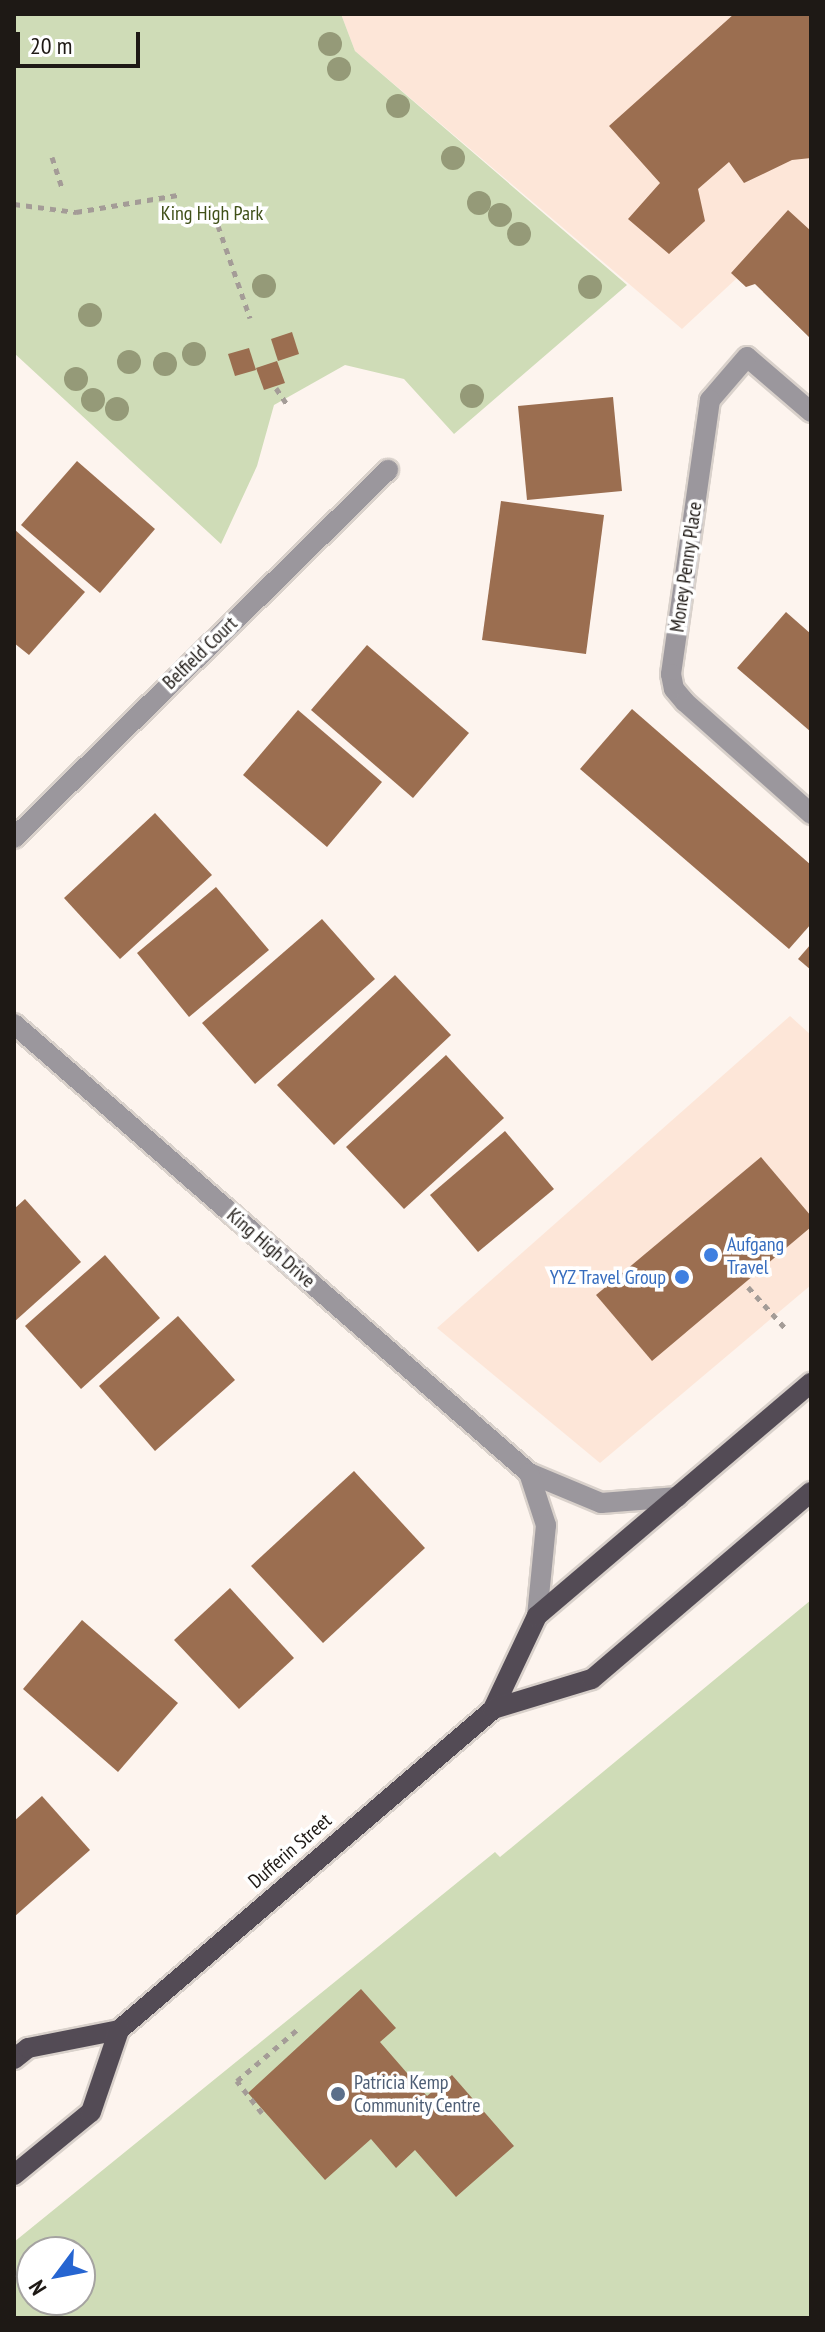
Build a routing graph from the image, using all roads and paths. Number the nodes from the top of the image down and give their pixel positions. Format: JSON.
{"nodes":[{"id":1,"x":52,"y":157,"type":"dead end"},
{"id":2,"x":62,"y":187,"type":"dead end"},
{"id":3,"x":178,"y":195,"type":"dead end"},
{"id":4,"x":65,"y":202,"type":"dead end"},
{"id":5,"x":14,"y":204,"type":"edge"},
{"id":6,"x":64,"y":211,"type":"junction"},
{"id":7,"x":214,"y":214,"type":"dead end"},
{"id":8,"x":250,"y":318,"type":"dead end"},
{"id":9,"x":276,"y":388,"type":"dead end"},
{"id":10,"x":289,"y":407,"type":"dead end"},
{"id":11,"x":811,"y":412,"type":"edge"},
{"id":12,"x":388,"y":470,"type":"dead end"},
{"id":13,"x":811,"y":814,"type":"edge"},
{"id":14,"x":14,"y":838,"type":"edge"},
{"id":15,"x":14,"y":1024,"type":"edge"},
{"id":16,"x":748,"y":1287,"type":"dead end"},
{"id":17,"x":786,"y":1329,"type":"dead end"},
{"id":18,"x":811,"y":1383,"type":"edge"},
{"id":19,"x":529,"y":1473,"type":"junction"},
{"id":20,"x":811,"y":1492,"type":"edge"},
{"id":21,"x":678,"y":1497,"type":"junction"},
{"id":22,"x":537,"y":1616,"type":"junction"},
{"id":23,"x":493,"y":1709,"type":"junction"},
{"id":24,"x":299,"y":2028,"type":"dead end"},
{"id":25,"x":119,"y":2030,"type":"junction"},
{"id":26,"x":14,"y":2059,"type":"edge"},
{"id":27,"x":262,"y":2113,"type":"dead end"},
{"id":28,"x":14,"y":2175,"type":"edge"}],
"edges":[{"from":1,"to":2,"type":"path"},
{"from":3,"to":6,"type":"path"},
{"from":4,"to":6,"type":"path"},
{"from":5,"to":6,"type":"path"},
{"from":7,"to":8,"type":"path"},
{"from":9,"to":10,"type":"path"},
{"from":11,"to":13,"type":"street","name":"Money Penny Place"},
{"from":12,"to":14,"type":"street","name":"Belfield Court"},
{"from":15,"to":19,"type":"street","name":"King High Drive"},
{"from":16,"to":17,"type":"path"},
{"from":18,"to":21,"type":"main road","name":"Dufferin Street"},
{"from":19,"to":21,"type":"street","name":"King High Drive"},
{"from":19,"to":22,"type":"street"},
{"from":20,"to":23,"type":"main road","name":"Dufferin Street"},
{"from":21,"to":22,"type":"main road","name":"Dufferin Street"},
{"from":22,"to":23,"type":"main road","name":"Dufferin Street"},
{"from":23,"to":25,"type":"main road","name":"Dufferin Street"},
{"from":24,"to":27,"type":"path"},
{"from":25,"to":26,"type":"main road","name":"Dufferin Street"},
{"from":25,"to":28,"type":"main road"}]}
